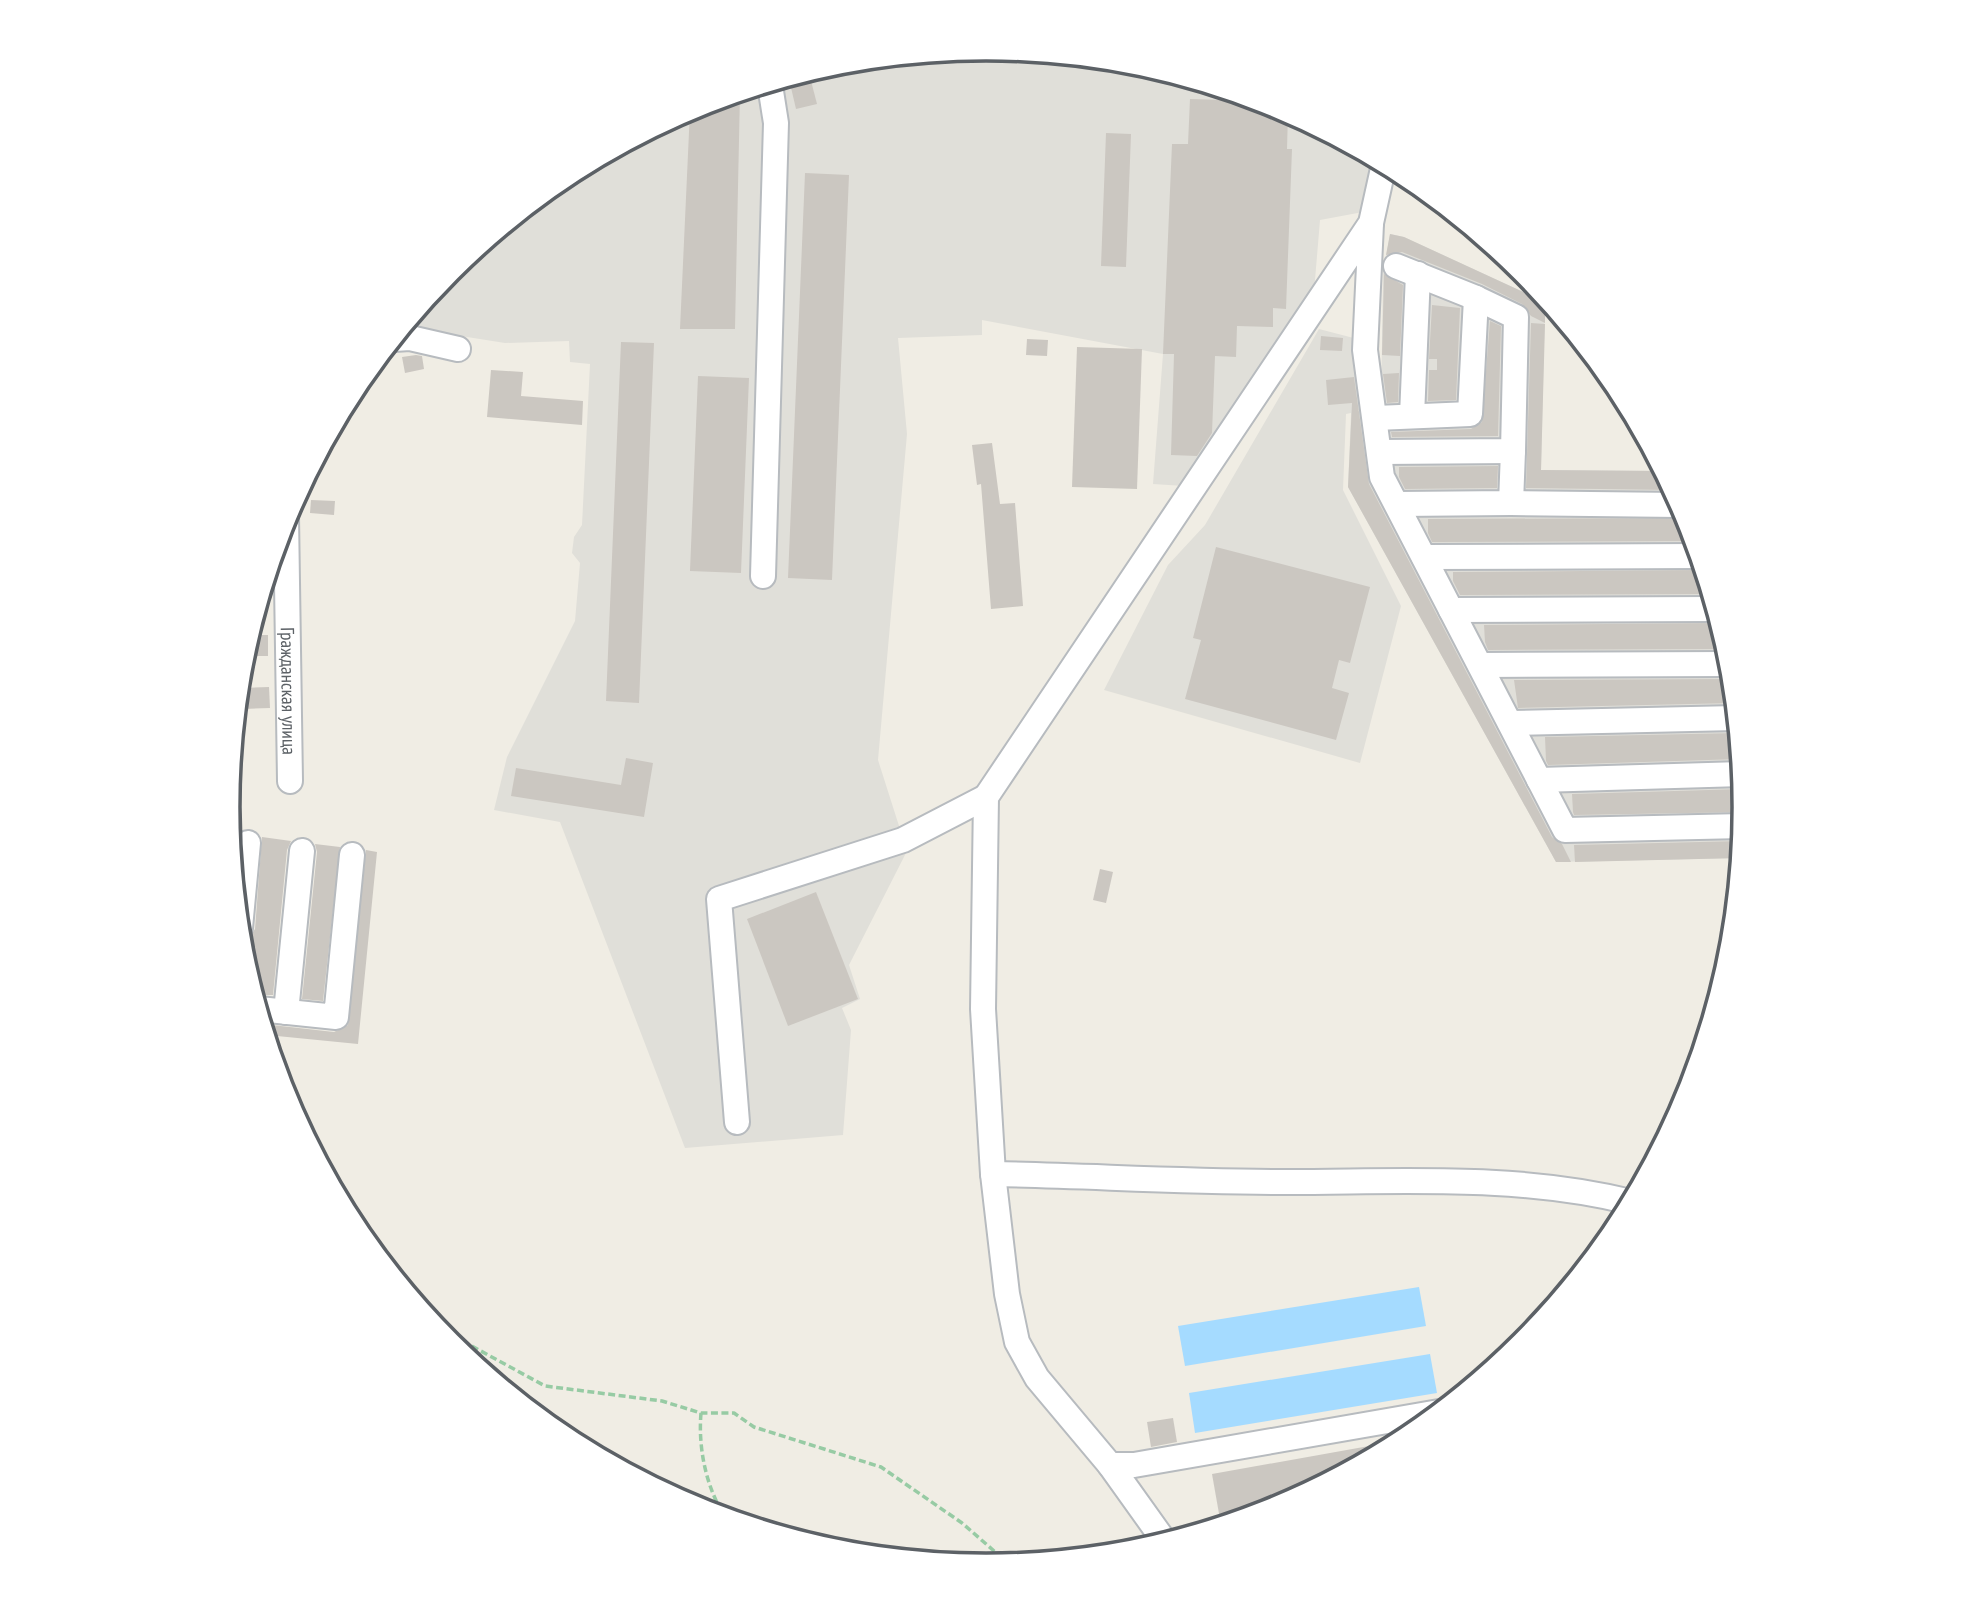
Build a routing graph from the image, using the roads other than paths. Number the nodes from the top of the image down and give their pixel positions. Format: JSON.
{"nodes":[{"id":1,"x":771,"y":94,"type":"edge"},
{"id":2,"x":1382,"y":175,"type":"edge"},
{"id":3,"x":1371,"y":223,"type":"junction"},
{"id":4,"x":1476,"y":298,"type":"junction"},
{"id":5,"x":406,"y":338,"type":"edge"},
{"id":6,"x":458,"y":349,"type":"dead end"},
{"id":7,"x":1412,"y":416,"type":"junction"},
{"id":8,"x":1376,"y":418,"type":"junction"},
{"id":9,"x":1513,"y":451,"type":"junction"},
{"id":10,"x":1380,"y":452,"type":"junction"},
{"id":11,"x":1511,"y":503,"type":"junction"},
{"id":12,"x":1397,"y":504,"type":"junction"},
{"id":13,"x":1668,"y":505,"type":"edge"},
{"id":14,"x":287,"y":550,"type":"edge"},
{"id":15,"x":1689,"y":556,"type":"edge"},
{"id":16,"x":1424,"y":557,"type":"junction"},
{"id":17,"x":763,"y":576,"type":"dead end"},
{"id":18,"x":1705,"y":609,"type":"edge"},
{"id":19,"x":1451,"y":610,"type":"junction"},
{"id":20,"x":1718,"y":664,"type":"edge"},
{"id":21,"x":1480,"y":665,"type":"junction"},
{"id":22,"x":1727,"y":718,"type":"edge"},
{"id":23,"x":1510,"y":723,"type":"junction"},
{"id":24,"x":1732,"y":774,"type":"edge"},
{"id":25,"x":1539,"y":780,"type":"junction"},
{"id":26,"x":290,"y":781,"type":"dead end"},
{"id":27,"x":986,"y":797,"type":"junction"},
{"id":28,"x":1732,"y":826,"type":"edge"},
{"id":29,"x":248,"y":843,"type":"dead end"},
{"id":30,"x":302,"y":851,"type":"dead end"},
{"id":31,"x":352,"y":855,"type":"dead end"},
{"id":32,"x":244,"y":880,"type":"edge"},
{"id":33,"x":269,"y":1010,"type":"edge"},
{"id":34,"x":286,"y":1012,"type":"junction"},
{"id":35,"x":737,"y":1122,"type":"dead end"},
{"id":36,"x":993,"y":1174,"type":"junction"},
{"id":37,"x":1621,"y":1200,"type":"edge"},
{"id":38,"x":1419,"y":1416,"type":"edge"},
{"id":39,"x":1110,"y":1465,"type":"junction"},
{"id":40,"x":1159,"y":1533,"type":"edge"}],
"edges":[{"from":1,"to":17,"type":"street"},
{"from":2,"to":3,"type":"street"},
{"from":3,"to":8,"type":"street"},
{"from":3,"to":27,"type":"street"},
{"from":4,"to":7,"type":"street"},
{"from":4,"to":7,"type":"street"},
{"from":4,"to":9,"type":"street"},
{"from":5,"to":6,"type":"street"},
{"from":7,"to":8,"type":"street"},
{"from":8,"to":10,"type":"street"},
{"from":9,"to":10,"type":"street"},
{"from":9,"to":11,"type":"street"},
{"from":10,"to":12,"type":"street"},
{"from":11,"to":12,"type":"street"},
{"from":11,"to":13,"type":"street"},
{"from":12,"to":16,"type":"street"},
{"from":14,"to":26,"type":"street","name":"Гражданская улица"},
{"from":15,"to":16,"type":"street"},
{"from":16,"to":19,"type":"street"},
{"from":18,"to":19,"type":"street"},
{"from":19,"to":21,"type":"street"},
{"from":20,"to":21,"type":"street"},
{"from":21,"to":23,"type":"street"},
{"from":22,"to":23,"type":"street"},
{"from":23,"to":25,"type":"street"},
{"from":24,"to":25,"type":"street"},
{"from":25,"to":28,"type":"street"},
{"from":27,"to":35,"type":"street"},
{"from":27,"to":36,"type":"street"},
{"from":29,"to":32,"type":"street"},
{"from":30,"to":34,"type":"street"},
{"from":31,"to":34,"type":"street"},
{"from":33,"to":34,"type":"street"},
{"from":36,"to":37,"type":"street"},
{"from":36,"to":39,"type":"street"},
{"from":38,"to":39,"type":"street"},
{"from":39,"to":40,"type":"street"}]}
